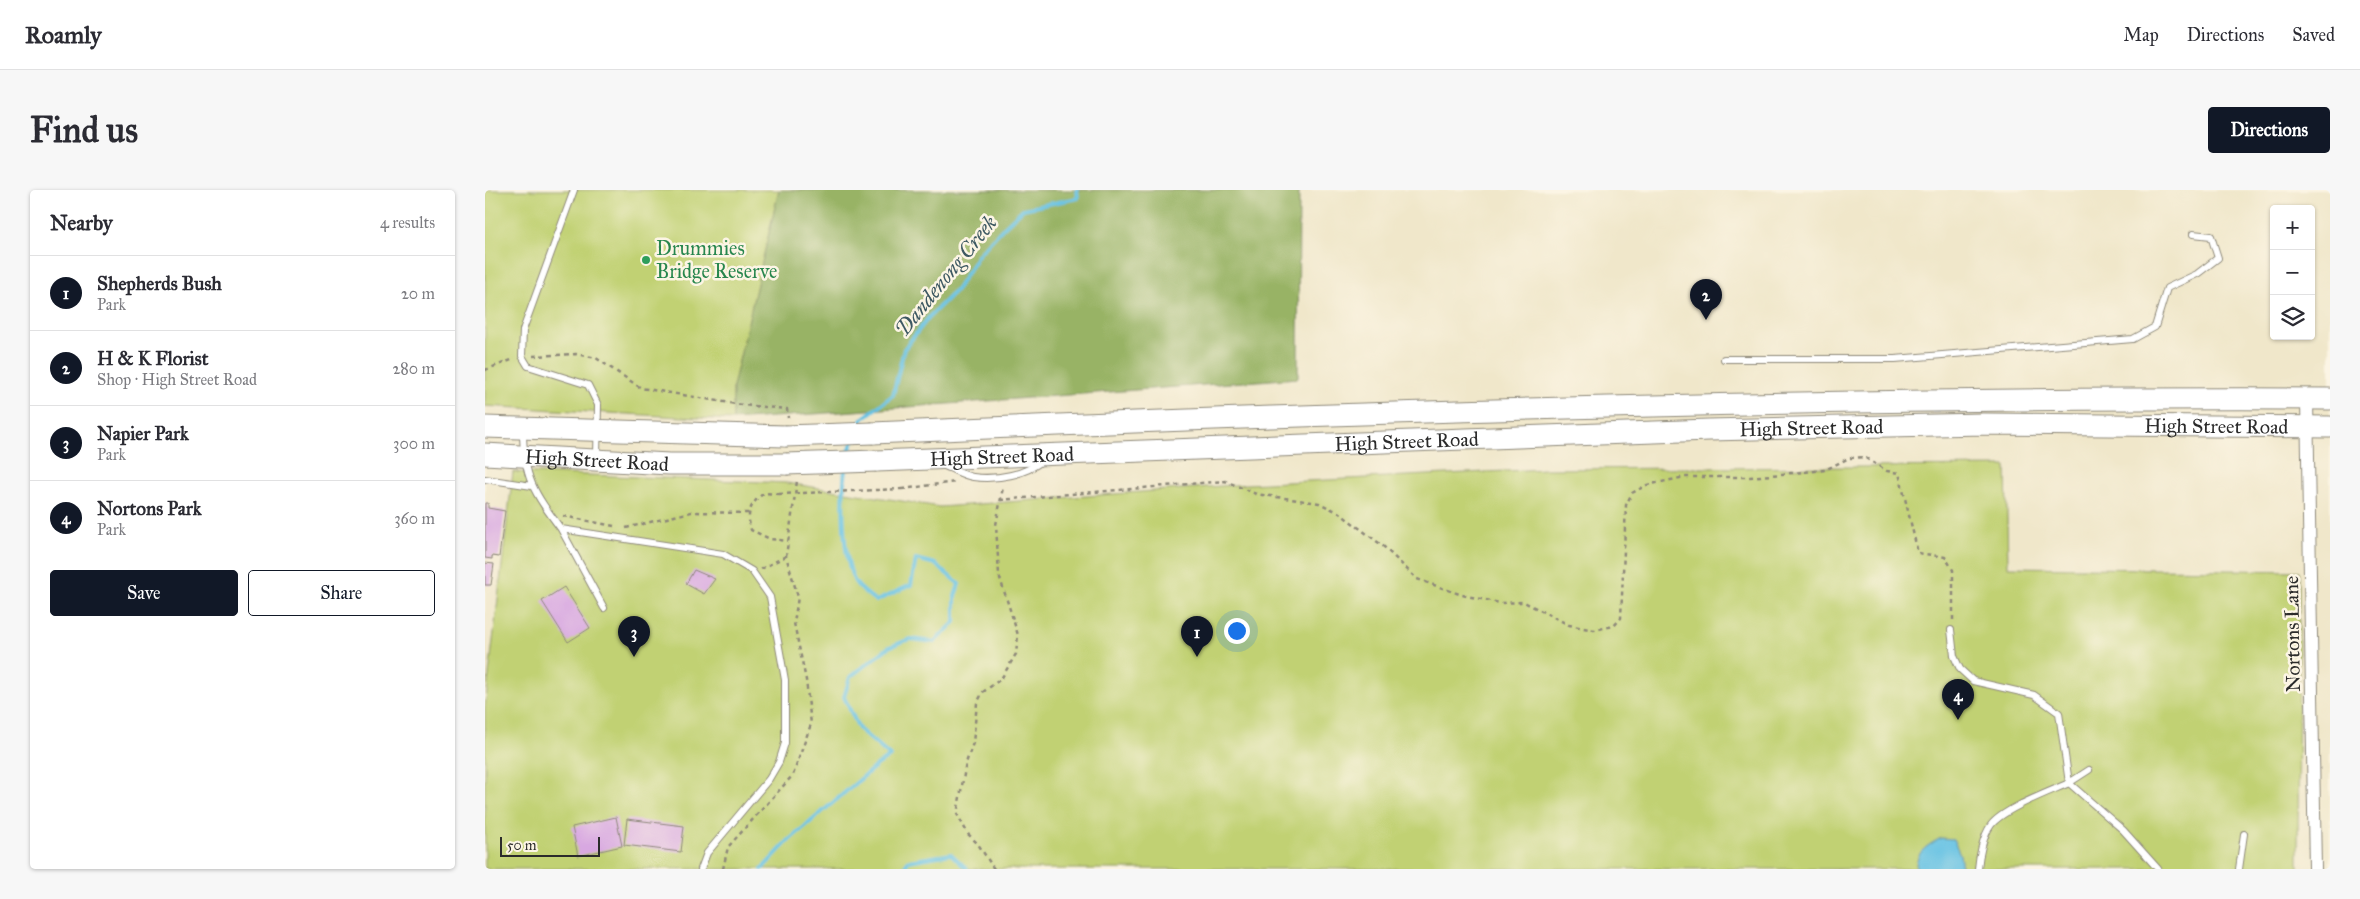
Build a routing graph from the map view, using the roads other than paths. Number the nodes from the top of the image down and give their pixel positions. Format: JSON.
{"nodes":[{"id":1,"x":574,"y":190,"type":"edge"},
{"id":2,"x":2193,"y":234,"type":"dead end"},
{"id":3,"x":1724,"y":359,"type":"dead end"},
{"id":4,"x":2307,"y":399,"type":"junction"},
{"id":5,"x":2330,"y":399,"type":"edge"},
{"id":6,"x":1709,"y":404,"type":"junction"},
{"id":7,"x":485,"y":427,"type":"edge"},
{"id":8,"x":2306,"y":427,"type":"junction"},
{"id":9,"x":2330,"y":427,"type":"edge"},
{"id":10,"x":523,"y":429,"type":"junction"},
{"id":11,"x":1709,"y":430,"type":"junction"},
{"id":12,"x":598,"y":432,"type":"junction"},
{"id":13,"x":485,"y":454,"type":"edge"},
{"id":14,"x":1050,"y":455,"type":"junction"},
{"id":15,"x":523,"y":458,"type":"junction"},
{"id":16,"x":929,"y":459,"type":"junction"},
{"id":17,"x":597,"y":462,"type":"junction"},
{"id":18,"x":485,"y":479,"type":"edge"},
{"id":19,"x":532,"y":486,"type":"junction"},
{"id":20,"x":561,"y":529,"type":"junction"},
{"id":21,"x":604,"y":608,"type":"dead end"},
{"id":22,"x":1951,"y":630,"type":"road end"},
{"id":23,"x":2089,"y":770,"type":"dead end"},
{"id":24,"x":2069,"y":783,"type":"junction"},
{"id":25,"x":2244,"y":834,"type":"dead end"},
{"id":26,"x":701,"y":869,"type":"edge"},
{"id":27,"x":1978,"y":869,"type":"edge"},
{"id":28,"x":2158,"y":869,"type":"edge"},
{"id":29,"x":2239,"y":869,"type":"edge"},
{"id":30,"x":2315,"y":869,"type":"edge"}],
"edges":[{"from":1,"to":12,"type":"lane"},
{"from":2,"to":3,"type":"lane"},
{"from":4,"to":5,"type":"main road","name":"High Street Road"},
{"from":4,"to":6,"type":"main road","name":"High Street Road"},
{"from":4,"to":8,"type":"street","name":"Nortons Lane"},
{"from":6,"to":11,"type":"main road"},
{"from":6,"to":12,"type":"main road","name":"High Street Road","bridge":true},
{"from":7,"to":10,"type":"main road","name":"High Street Road"},
{"from":8,"to":9,"type":"main road","name":"High Street Road"},
{"from":8,"to":11,"type":"main road","name":"High Street Road"},
{"from":8,"to":30,"type":"street","name":"Nortons Lane"},
{"from":10,"to":12,"type":"main road","name":"High Street Road"},
{"from":10,"to":15,"type":"lane"},
{"from":11,"to":14,"type":"main road","name":"High Street Road"},
{"from":12,"to":17,"type":"lane"},
{"from":13,"to":15,"type":"main road","name":"High Street Road"},
{"from":14,"to":16,"type":"main road","name":"High Street Road"},
{"from":14,"to":16,"type":"lane"},
{"from":15,"to":17,"type":"main road","name":"High Street Road"},
{"from":15,"to":19,"type":"lane"},
{"from":16,"to":17,"type":"main road","name":"High Street Road","bridge":true},
{"from":18,"to":19,"type":"lane"},
{"from":19,"to":20,"type":"lane"},
{"from":20,"to":21,"type":"lane"},
{"from":20,"to":26,"type":"lane"},
{"from":22,"to":24,"type":"lane"},
{"from":23,"to":24,"type":"lane"},
{"from":24,"to":27,"type":"lane"},
{"from":24,"to":28,"type":"lane"},
{"from":25,"to":29,"type":"lane"}]}
